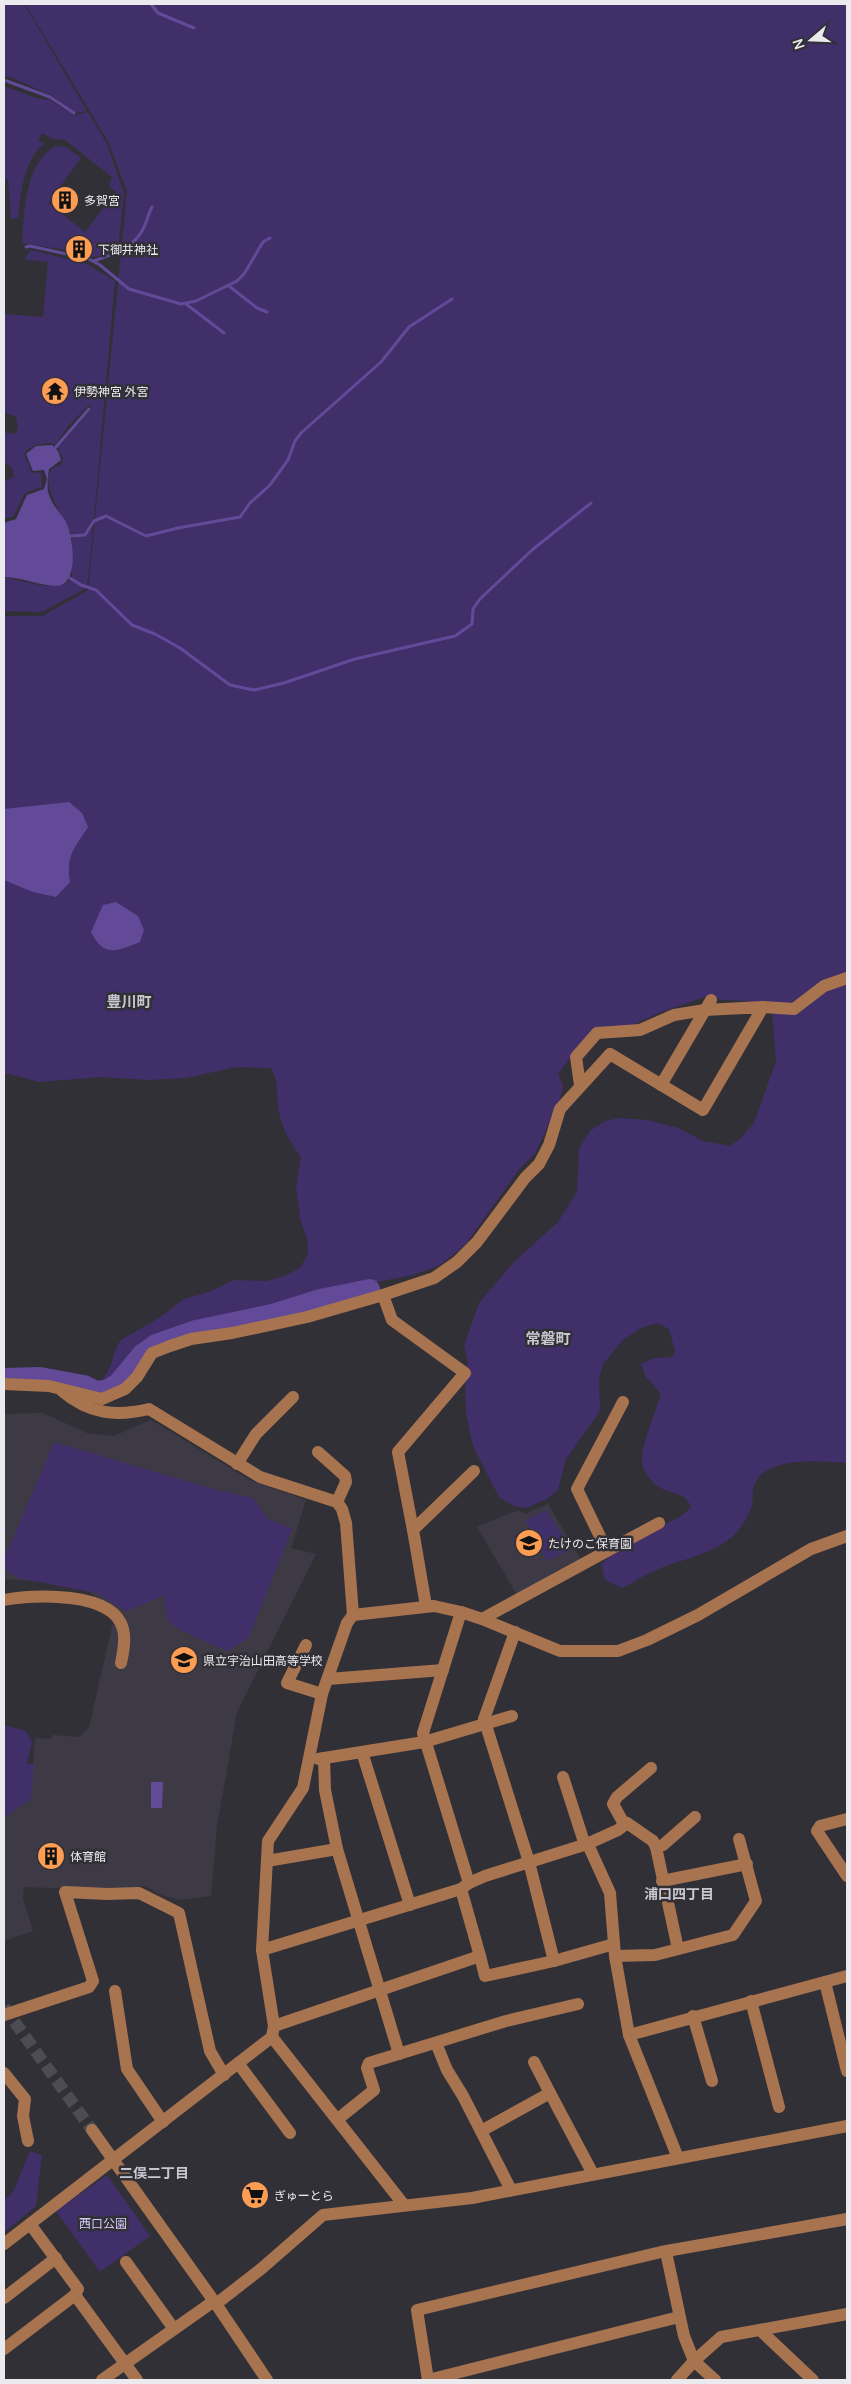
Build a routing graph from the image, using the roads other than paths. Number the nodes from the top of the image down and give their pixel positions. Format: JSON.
{"nodes":[{"id":1,"x":847,"y":978,"type":"edge"},
{"id":2,"x":708,"y":1005,"type":"junction"},
{"id":3,"x":763,"y":1007,"type":"junction"},
{"id":4,"x":580,"y":1085,"type":"junction"},
{"id":5,"x":661,"y":1085,"type":"junction"},
{"id":6,"x":383,"y":1295,"type":"junction"},
{"id":7,"x":4,"y":1384,"type":"edge"},
{"id":8,"x":59,"y":1388,"type":"junction"},
{"id":9,"x":292,"y":1398,"type":"dead end"},
{"id":10,"x":623,"y":1402,"type":"dead end"},
{"id":11,"x":318,"y":1452,"type":"dead end"},
{"id":12,"x":237,"y":1464,"type":"junction"},
{"id":13,"x":474,"y":1472,"type":"dead end"},
{"id":14,"x":337,"y":1502,"type":"junction"},
{"id":15,"x":660,"y":1524,"type":"dead end"},
{"id":16,"x":412,"y":1530,"type":"junction"},
{"id":17,"x":847,"y":1536,"type":"edge"},
{"id":18,"x":607,"y":1551,"type":"junction"},
{"id":19,"x":4,"y":1600,"type":"edge"},
{"id":20,"x":426,"y":1606,"type":"junction"},
{"id":21,"x":461,"y":1612,"type":"junction"},
{"id":22,"x":354,"y":1615,"type":"junction"},
{"id":23,"x":482,"y":1619,"type":"junction"},
{"id":24,"x":516,"y":1632,"type":"junction"},
{"id":25,"x":306,"y":1645,"type":"dead end"},
{"id":26,"x":121,"y":1663,"type":"dead end"},
{"id":27,"x":443,"y":1670,"type":"junction"},
{"id":28,"x":328,"y":1679,"type":"junction"},
{"id":29,"x":322,"y":1694,"type":"junction"},
{"id":30,"x":512,"y":1716,"type":"dead end"},
{"id":31,"x":485,"y":1724,"type":"junction"},
{"id":32,"x":424,"y":1742,"type":"junction"},
{"id":33,"x":362,"y":1752,"type":"junction"},
{"id":34,"x":324,"y":1758,"type":"junction"},
{"id":35,"x":310,"y":1760,"type":"junction"},
{"id":36,"x":651,"y":1768,"type":"dead end"},
{"id":37,"x":563,"y":1777,"type":"dead end"},
{"id":38,"x":694,"y":1816,"type":"dead end"},
{"id":39,"x":847,"y":1819,"type":"edge"},
{"id":40,"x":624,"y":1824,"type":"junction"},
{"id":41,"x":739,"y":1839,"type":"dead end"},
{"id":42,"x":587,"y":1844,"type":"junction"},
{"id":43,"x":656,"y":1847,"type":"junction"},
{"id":44,"x":337,"y":1849,"type":"junction"},
{"id":45,"x":267,"y":1861,"type":"junction"},
{"id":46,"x":529,"y":1862,"type":"junction"},
{"id":47,"x":746,"y":1864,"type":"junction"},
{"id":48,"x":847,"y":1876,"type":"edge"},
{"id":49,"x":662,"y":1881,"type":"junction"},
{"id":50,"x":465,"y":1886,"type":"junction"},
{"id":51,"x":410,"y":1905,"type":"junction"},
{"id":52,"x":358,"y":1920,"type":"junction"},
{"id":53,"x":678,"y":1949,"type":"junction"},
{"id":54,"x":262,"y":1950,"type":"junction"},
{"id":55,"x":614,"y":1950,"type":"junction"},
{"id":56,"x":480,"y":1956,"type":"junction"},
{"id":57,"x":554,"y":1961,"type":"junction"},
{"id":58,"x":847,"y":1976,"type":"edge"},
{"id":59,"x":825,"y":1982,"type":"junction"},
{"id":60,"x":115,"y":1991,"type":"dead end"},
{"id":61,"x":380,"y":1991,"type":"junction"},
{"id":62,"x":751,"y":2001,"type":"junction"},
{"id":63,"x":578,"y":2004,"type":"dead end"},
{"id":64,"x":4,"y":2015,"type":"edge"},
{"id":65,"x":693,"y":2016,"type":"junction"},
{"id":66,"x":273,"y":2032,"type":"junction"},
{"id":67,"x":629,"y":2035,"type":"junction"},
{"id":68,"x":436,"y":2043,"type":"junction"},
{"id":69,"x":844,"y":2044,"type":"edge"},
{"id":70,"x":399,"y":2054,"type":"junction"},
{"id":71,"x":534,"y":2062,"type":"dead end"},
{"id":72,"x":238,"y":2063,"type":"junction"},
{"id":73,"x":847,"y":2072,"type":"edge"},
{"id":74,"x":4,"y":2073,"type":"edge"},
{"id":75,"x":224,"y":2075,"type":"junction"},
{"id":76,"x":712,"y":2081,"type":"dead end"},
{"id":77,"x":550,"y":2093,"type":"junction"},
{"id":78,"x":779,"y":2107,"type":"dead end"},
{"id":79,"x":338,"y":2119,"type":"junction"},
{"id":80,"x":162,"y":2122,"type":"junction"},
{"id":81,"x":847,"y":2126,"type":"edge"},
{"id":82,"x":92,"y":2130,"type":"tunnel mouth"},
{"id":83,"x":481,"y":2131,"type":"junction"},
{"id":84,"x":290,"y":2133,"type":"dead end"},
{"id":85,"x":28,"y":2141,"type":"dead end"},
{"id":86,"x":678,"y":2158,"type":"junction"},
{"id":87,"x":113,"y":2160,"type":"junction"},
{"id":88,"x":593,"y":2174,"type":"junction"},
{"id":89,"x":511,"y":2190,"type":"junction"},
{"id":90,"x":404,"y":2205,"type":"junction"},
{"id":91,"x":847,"y":2219,"type":"edge"},
{"id":92,"x":30,"y":2224,"type":"junction"},
{"id":93,"x":4,"y":2244,"type":"edge"},
{"id":94,"x":666,"y":2252,"type":"junction"},
{"id":95,"x":56,"y":2258,"type":"junction"},
{"id":96,"x":126,"y":2262,"type":"dead end"},
{"id":97,"x":75,"y":2295,"type":"junction"},
{"id":98,"x":4,"y":2298,"type":"edge"},
{"id":99,"x":215,"y":2302,"type":"junction"},
{"id":100,"x":847,"y":2314,"type":"edge"},
{"id":101,"x":679,"y":2317,"type":"junction"},
{"id":102,"x":174,"y":2329,"type":"junction"},
{"id":103,"x":760,"y":2330,"type":"junction"},
{"id":104,"x":4,"y":2349,"type":"edge"},
{"id":105,"x":694,"y":2361,"type":"junction"},
{"id":106,"x":125,"y":2364,"type":"junction"},
{"id":107,"x":102,"y":2380,"type":"edge"},
{"id":108,"x":138,"y":2380,"type":"edge"},
{"id":109,"x":267,"y":2380,"type":"edge"},
{"id":110,"x":428,"y":2380,"type":"edge"},
{"id":111,"x":677,"y":2380,"type":"edge"},
{"id":112,"x":715,"y":2380,"type":"edge"},
{"id":113,"x":812,"y":2380,"type":"edge"}],
"edges":[{"from":1,"to":3,"type":"street"},
{"from":2,"to":3,"type":"street"},
{"from":2,"to":4,"type":"street"},
{"from":2,"to":5,"type":"street"},
{"from":3,"to":5,"type":"street"},
{"from":4,"to":5,"type":"street"},
{"from":4,"to":6,"type":"street"},
{"from":6,"to":8,"type":"street"},
{"from":6,"to":16,"type":"street"},
{"from":7,"to":8,"type":"street"},
{"from":8,"to":12,"type":"street"},
{"from":9,"to":12,"type":"street"},
{"from":10,"to":18,"type":"street"},
{"from":11,"to":14,"type":"street"},
{"from":12,"to":14,"type":"street"},
{"from":13,"to":16,"type":"street"},
{"from":14,"to":22,"type":"street"},
{"from":15,"to":18,"type":"street"},
{"from":16,"to":20,"type":"street"},
{"from":17,"to":24,"type":"street"},
{"from":18,"to":23,"type":"street"},
{"from":19,"to":26,"type":"street"},
{"from":20,"to":21,"type":"street"},
{"from":20,"to":22,"type":"street"},
{"from":21,"to":23,"type":"street"},
{"from":21,"to":27,"type":"street"},
{"from":22,"to":28,"type":"street"},
{"from":23,"to":24,"type":"street"},
{"from":24,"to":31,"type":"street"},
{"from":25,"to":29,"type":"street"},
{"from":27,"to":28,"type":"street"},
{"from":27,"to":32,"type":"street"},
{"from":28,"to":29,"type":"street"},
{"from":29,"to":35,"type":"street"},
{"from":30,"to":31,"type":"street"},
{"from":31,"to":32,"type":"street"},
{"from":31,"to":46,"type":"street"},
{"from":32,"to":33,"type":"street"},
{"from":32,"to":50,"type":"street"},
{"from":33,"to":34,"type":"street"},
{"from":33,"to":51,"type":"street"},
{"from":34,"to":35,"type":"street"},
{"from":34,"to":44,"type":"street"},
{"from":35,"to":45,"type":"street"},
{"from":36,"to":40,"type":"street"},
{"from":37,"to":42,"type":"street"},
{"from":38,"to":43,"type":"street"},
{"from":39,"to":48,"type":"street"},
{"from":40,"to":42,"type":"street"},
{"from":40,"to":43,"type":"street"},
{"from":41,"to":47,"type":"street"},
{"from":42,"to":46,"type":"street"},
{"from":42,"to":55,"type":"street"},
{"from":43,"to":49,"type":"street"},
{"from":44,"to":45,"type":"street"},
{"from":44,"to":52,"type":"street"},
{"from":45,"to":54,"type":"street"},
{"from":46,"to":50,"type":"street"},
{"from":46,"to":57,"type":"street"},
{"from":47,"to":49,"type":"street"},
{"from":47,"to":53,"type":"street"},
{"from":49,"to":53,"type":"street"},
{"from":50,"to":51,"type":"street"},
{"from":50,"to":56,"type":"street"},
{"from":51,"to":52,"type":"street"},
{"from":52,"to":54,"type":"street"},
{"from":52,"to":61,"type":"street"},
{"from":53,"to":55,"type":"street"},
{"from":54,"to":66,"type":"street"},
{"from":55,"to":57,"type":"street"},
{"from":55,"to":67,"type":"street"},
{"from":56,"to":57,"type":"street"},
{"from":56,"to":61,"type":"street"},
{"from":58,"to":59,"type":"street"},
{"from":59,"to":62,"type":"street"},
{"from":59,"to":69,"type":"street"},
{"from":60,"to":80,"type":"street"},
{"from":61,"to":66,"type":"street"},
{"from":61,"to":70,"type":"street"},
{"from":62,"to":65,"type":"street"},
{"from":62,"to":78,"type":"street"},
{"from":63,"to":68,"type":"street"},
{"from":64,"to":75,"type":"street"},
{"from":65,"to":67,"type":"street"},
{"from":65,"to":76,"type":"street"},
{"from":66,"to":72,"type":"street"},
{"from":66,"to":79,"type":"street"},
{"from":67,"to":86,"type":"street"},
{"from":68,"to":70,"type":"street"},
{"from":68,"to":83,"type":"street"},
{"from":69,"to":73,"type":"street"},
{"from":70,"to":79,"type":"street"},
{"from":71,"to":77,"type":"street"},
{"from":72,"to":75,"type":"street"},
{"from":72,"to":84,"type":"street"},
{"from":74,"to":85,"type":"street"},
{"from":75,"to":80,"type":"street"},
{"from":77,"to":83,"type":"street"},
{"from":77,"to":88,"type":"street"},
{"from":79,"to":90,"type":"street"},
{"from":80,"to":87,"type":"street"},
{"from":81,"to":86,"type":"street"},
{"from":82,"to":87,"type":"street"},
{"from":83,"to":89,"type":"street"},
{"from":86,"to":88,"type":"street"},
{"from":87,"to":92,"type":"street"},
{"from":87,"to":99,"type":"street"},
{"from":88,"to":89,"type":"street"},
{"from":89,"to":90,"type":"street"},
{"from":90,"to":99,"type":"street"},
{"from":91,"to":94,"type":"street"},
{"from":92,"to":93,"type":"street"},
{"from":92,"to":95,"type":"street"},
{"from":94,"to":101,"type":"street"},
{"from":94,"to":110,"type":"street"},
{"from":95,"to":97,"type":"street"},
{"from":95,"to":98,"type":"street"},
{"from":96,"to":102,"type":"street"},
{"from":97,"to":104,"type":"street"},
{"from":97,"to":106,"type":"street"},
{"from":99,"to":102,"type":"street"},
{"from":99,"to":109,"type":"street"},
{"from":100,"to":103,"type":"street"},
{"from":101,"to":105,"type":"street"},
{"from":101,"to":110,"type":"street"},
{"from":102,"to":106,"type":"street"},
{"from":103,"to":105,"type":"street"},
{"from":103,"to":113,"type":"street"},
{"from":105,"to":111,"type":"street"},
{"from":105,"to":112,"type":"street"},
{"from":106,"to":107,"type":"street"},
{"from":106,"to":108,"type":"street"}]}
